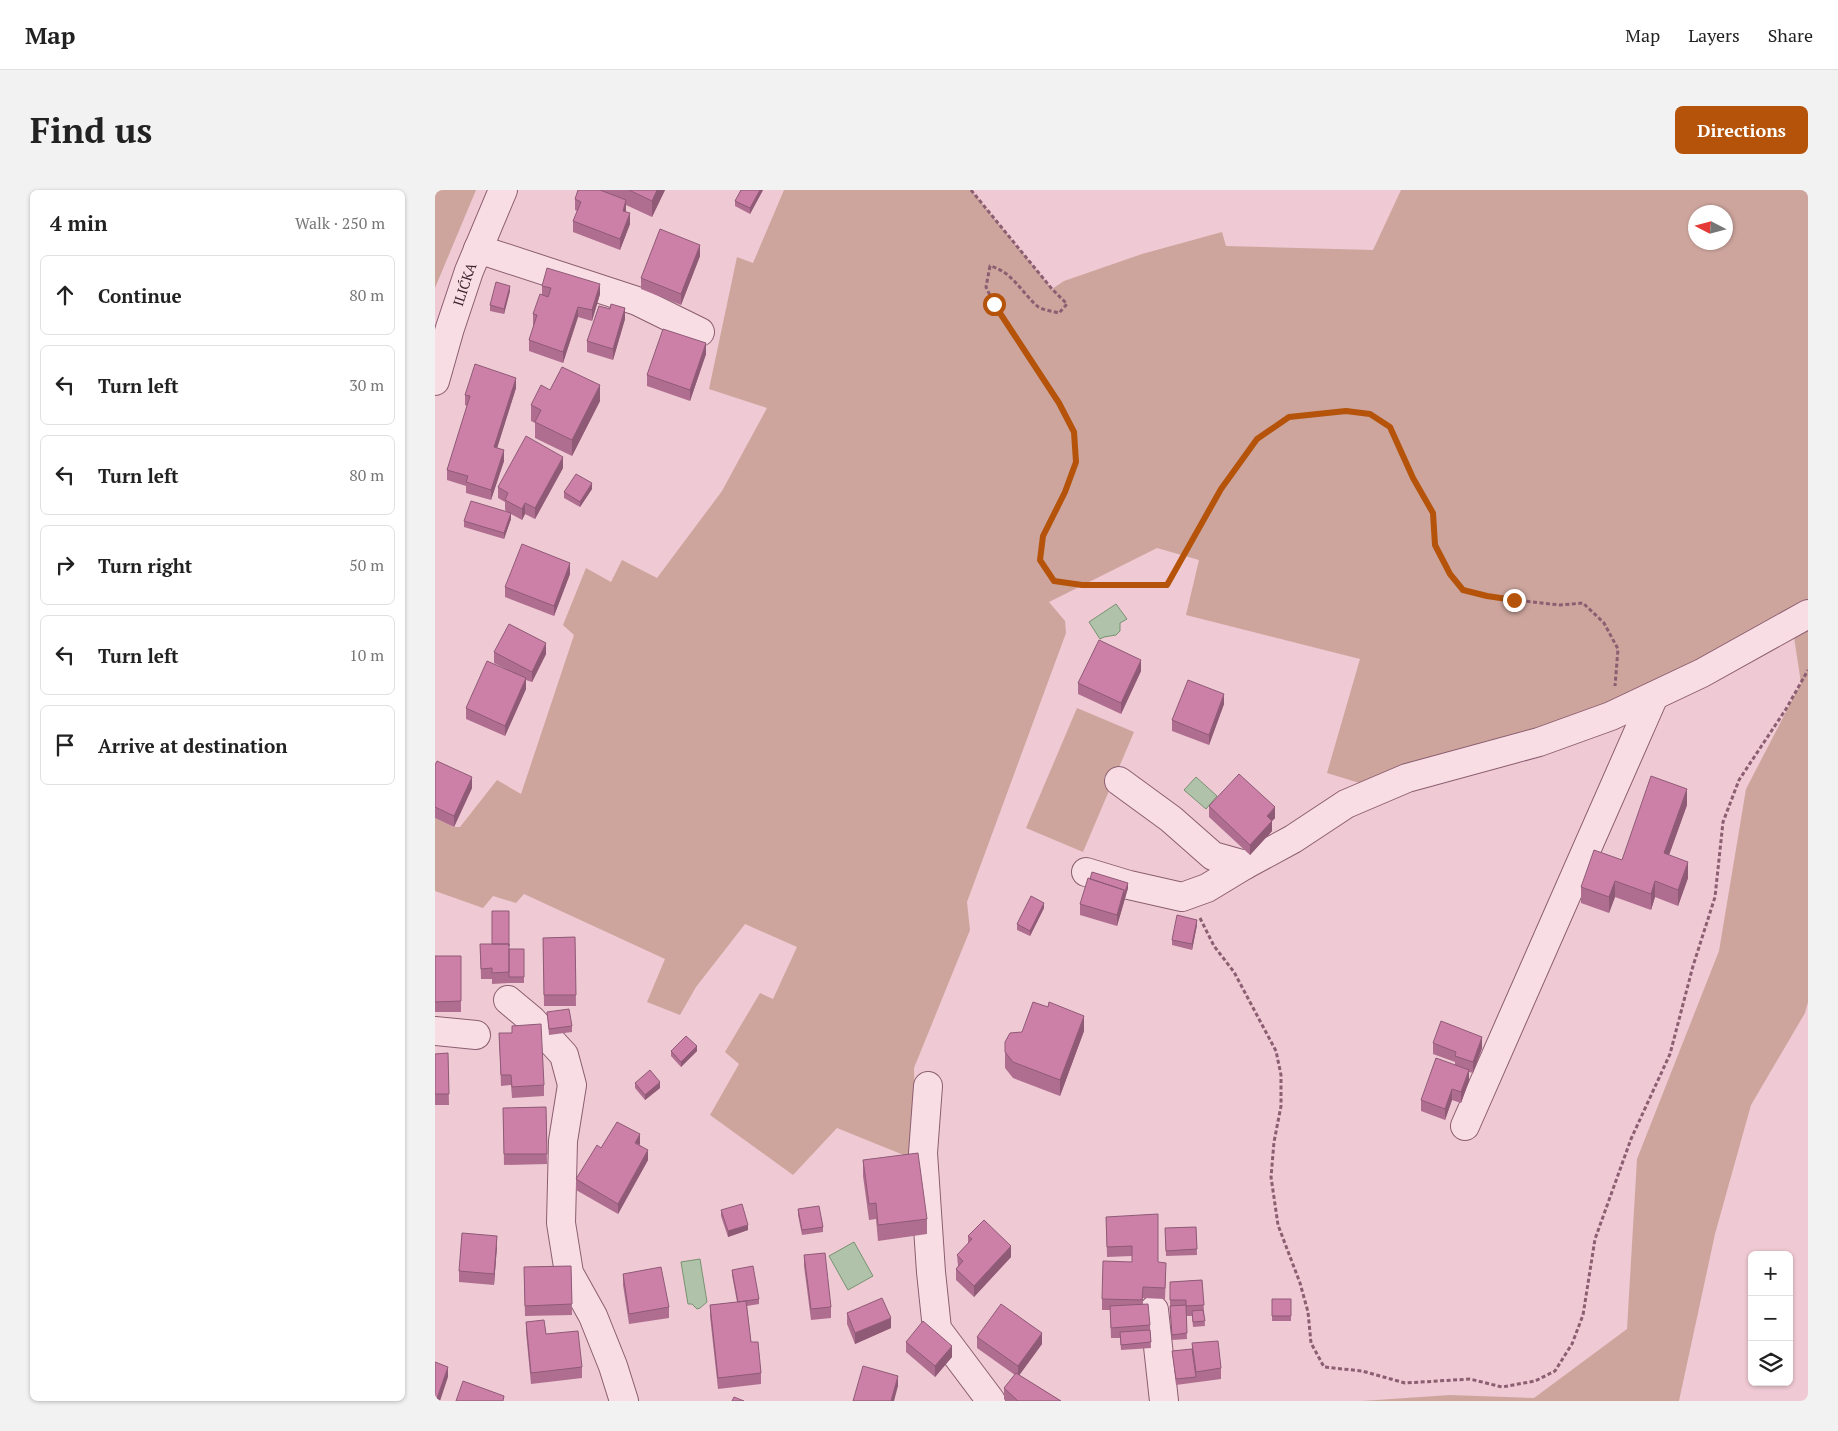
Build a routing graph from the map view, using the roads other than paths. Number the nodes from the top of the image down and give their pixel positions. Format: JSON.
{"nodes":[{"id":1,"x":503,"y":190,"type":"edge"},
{"id":2,"x":477,"y":249,"type":"junction"},
{"id":3,"x":701,"y":332,"type":"dead end"},
{"id":4,"x":435,"y":381,"type":"edge"},
{"id":5,"x":1808,"y":614,"type":"edge"},
{"id":6,"x":1654,"y":696,"type":"junction"},
{"id":7,"x":1119,"y":781,"type":"dead end"},
{"id":8,"x":1245,"y":865,"type":"junction"},
{"id":9,"x":1086,"y":872,"type":"dead end"},
{"id":10,"x":508,"y":1000,"type":"dead end"},
{"id":11,"x":435,"y":1031,"type":"edge"},
{"id":12,"x":476,"y":1035,"type":"dead end"},
{"id":13,"x":928,"y":1086,"type":"dead end"},
{"id":14,"x":1465,"y":1126,"type":"dead end"},
{"id":15,"x":1154,"y":1310,"type":"dead end"},
{"id":16,"x":624,"y":1401,"type":"edge"},
{"id":17,"x":991,"y":1401,"type":"edge"},
{"id":18,"x":1164,"y":1401,"type":"edge"}],
"edges":[{"from":1,"to":2,"type":"street","name":"ILIĆKA"},
{"from":2,"to":3,"type":"street"},
{"from":2,"to":4,"type":"street","name":"ILIĆKA"},
{"from":5,"to":6,"type":"street"},
{"from":6,"to":8,"type":"street"},
{"from":6,"to":14,"type":"street"},
{"from":7,"to":8,"type":"street"},
{"from":8,"to":9,"type":"street"},
{"from":10,"to":16,"type":"street"},
{"from":11,"to":12,"type":"street"},
{"from":13,"to":17,"type":"street"},
{"from":15,"to":18,"type":"street"}]}
